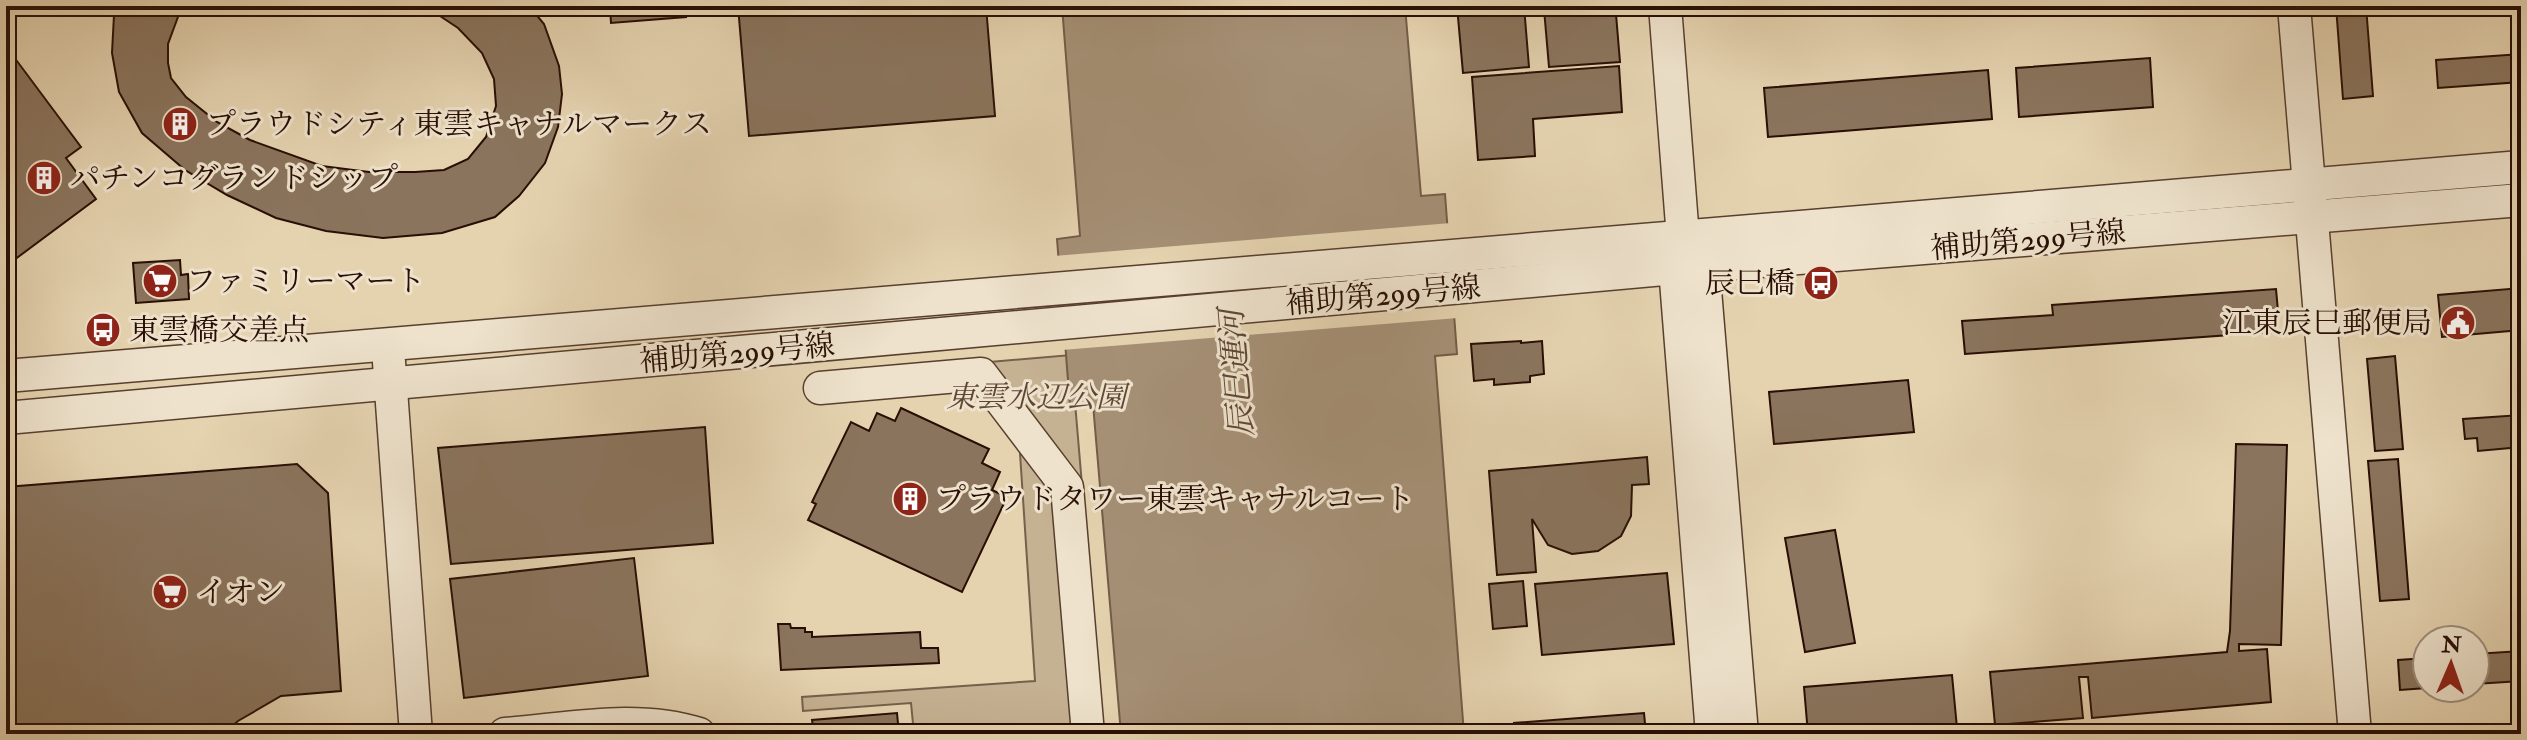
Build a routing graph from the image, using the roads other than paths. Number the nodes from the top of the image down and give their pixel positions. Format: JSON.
{"nodes":[{"id":1,"x":1665,"y":6,"type":"edge"},
{"id":2,"x":2294,"y":6,"type":"edge"},
{"id":3,"x":2521,"y":167,"type":"edge"},
{"id":4,"x":2309,"y":185,"type":"junction"},
{"id":5,"x":2521,"y":200,"type":"edge"},
{"id":6,"x":2312,"y":217,"type":"junction"},
{"id":7,"x":1687,"y":258,"type":"junction"},
{"id":8,"x":1506,"y":268,"type":"junction"},
{"id":9,"x":387,"y":344,"type":"junction"},
{"id":10,"x":6,"y":376,"type":"edge"},
{"id":11,"x":391,"y":384,"type":"junction"},
{"id":12,"x":820,"y":388,"type":"dead end"},
{"id":13,"x":6,"y":418,"type":"edge"},
{"id":14,"x":416,"y":734,"type":"edge"},
{"id":15,"x":505,"y":734,"type":"edge"},
{"id":16,"x":699,"y":734,"type":"edge"},
{"id":17,"x":1088,"y":734,"type":"edge"},
{"id":18,"x":1712,"y":734,"type":"edge"},
{"id":19,"x":1742,"y":734,"type":"edge"},
{"id":20,"x":2355,"y":734,"type":"edge"}],
"edges":[{"from":1,"to":7,"type":"street"},
{"from":2,"to":4,"type":"street"},
{"from":3,"to":4,"type":"street","name":"補助第299号線"},
{"from":4,"to":6,"type":"street"},
{"from":4,"to":7,"type":"street","name":"補助第299号線"},
{"from":5,"to":6,"type":"street","name":"補助第299号線"},
{"from":6,"to":7,"type":"street","name":"補助第299号線"},
{"from":6,"to":20,"type":"street"},
{"from":7,"to":8,"type":"street","name":"補助第299号線"},
{"from":7,"to":18,"type":"street"},
{"from":7,"to":19,"type":"street"},
{"from":8,"to":9,"type":"street","name":"補助第299号線"},
{"from":8,"to":11,"type":"street","name":"補助第299号線"},
{"from":9,"to":10,"type":"street","name":"補助第299号線"},
{"from":9,"to":11,"type":"street"},
{"from":11,"to":13,"type":"street","name":"補助第299号線"},
{"from":11,"to":14,"type":"street"},
{"from":12,"to":17,"type":"street"},
{"from":15,"to":16,"type":"street"}]}
